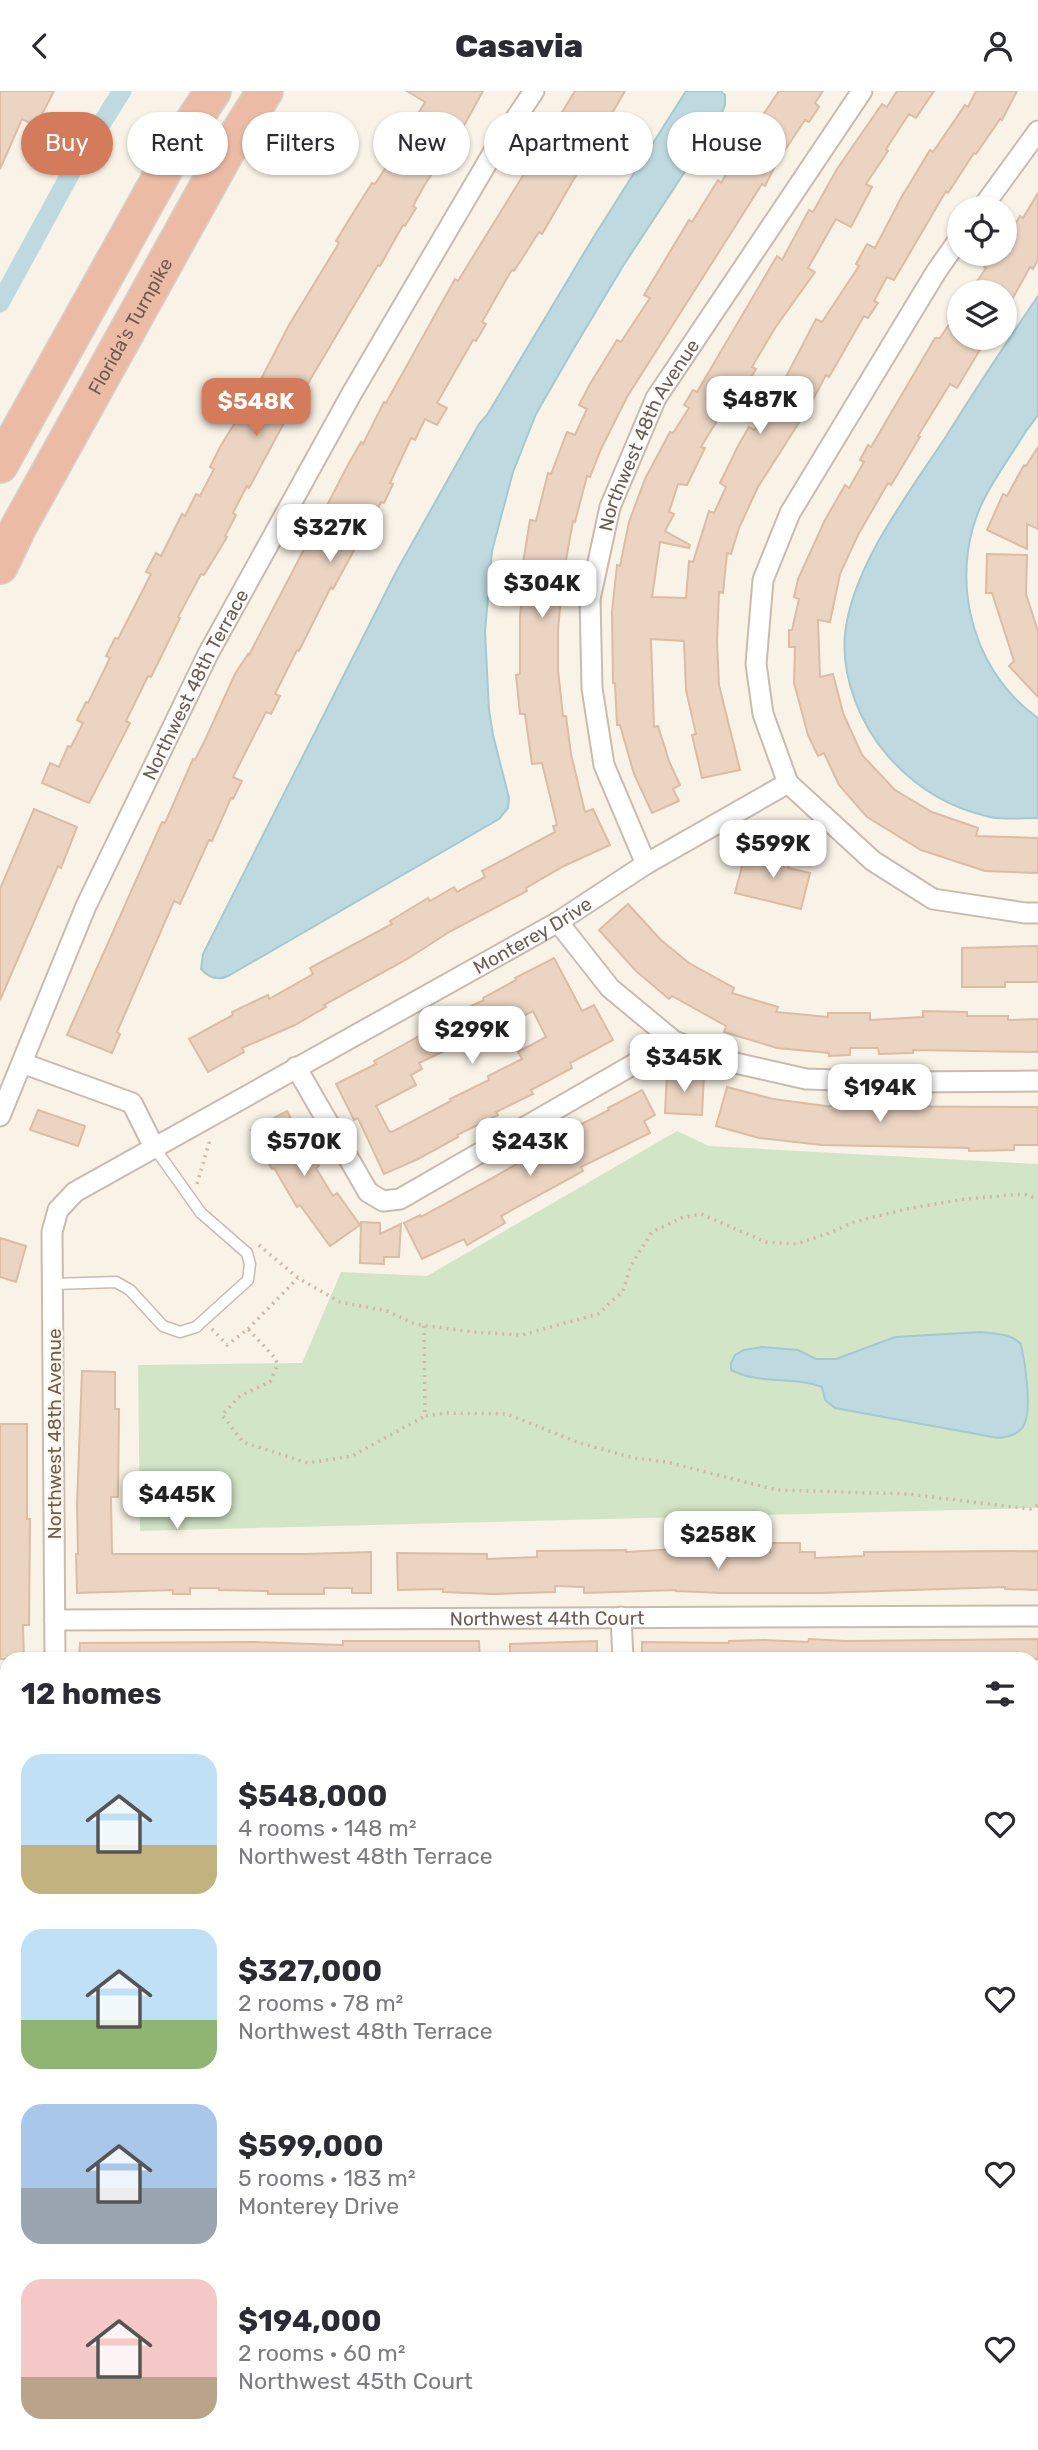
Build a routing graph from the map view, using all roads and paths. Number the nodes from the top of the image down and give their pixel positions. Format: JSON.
{"nodes":[{"id":1,"x":213,"y":91,"type":"edge"},
{"id":2,"x":265,"y":91,"type":"edge"},
{"id":3,"x":534,"y":91,"type":"edge"},
{"id":4,"x":862,"y":91,"type":"edge"},
{"id":5,"x":1038,"y":131,"type":"edge"},
{"id":6,"x":991,"y":196,"type":"edge"},
{"id":7,"x":947,"y":256,"type":"edge"},
{"id":8,"x":0,"y":465,"type":"edge"},
{"id":9,"x":0,"y":566,"type":"edge"},
{"id":10,"x":788,"y":783,"type":"junction"},
{"id":11,"x":646,"y":864,"type":"junction"},
{"id":12,"x":1038,"y":913,"type":"edge"},
{"id":13,"x":558,"y":922,"type":"junction"},
{"id":14,"x":674,"y":1041,"type":"junction"},
{"id":15,"x":22,"y":1063,"type":"junction"},
{"id":16,"x":296,"y":1067,"type":"junction"},
{"id":17,"x":1038,"y":1081,"type":"edge"},
{"id":18,"x":0,"y":1116,"type":"edge"},
{"id":19,"x":205,"y":1133,"type":"dead end"},
{"id":20,"x":154,"y":1147,"type":"junction"},
{"id":21,"x":196,"y":1185,"type":"dead end"},
{"id":22,"x":1038,"y":1199,"type":"edge"},
{"id":23,"x":58,"y":1210,"type":"joint"},
{"id":24,"x":249,"y":1237,"type":"dead end"},
{"id":25,"x":298,"y":1278,"type":"junction"},
{"id":26,"x":53,"y":1284,"type":"junction"},
{"id":27,"x":204,"y":1320,"type":"junction"},
{"id":28,"x":424,"y":1326,"type":"junction"},
{"id":29,"x":248,"y":1329,"type":"junction"},
{"id":30,"x":425,"y":1416,"type":"junction"},
{"id":31,"x":1038,"y":1506,"type":"edge"},
{"id":32,"x":1038,"y":1616,"type":"edge"},
{"id":33,"x":621,"y":1617,"type":"junction"},
{"id":34,"x":55,"y":1621,"type":"junction"},
{"id":35,"x":55,"y":1652,"type":"edge"},
{"id":36,"x":623,"y":1652,"type":"edge"}],
"edges":[{"from":1,"to":8,"type":"highway"},
{"from":2,"to":9,"type":"highway","name":"Florida's Turnpike"},
{"from":3,"to":15,"type":"street","name":"Northwest 48th Terrace"},
{"from":4,"to":11,"type":"street","name":"Northwest 48th Avenue"},
{"from":5,"to":6,"type":"street"},
{"from":7,"to":10,"type":"street"},
{"from":10,"to":11,"type":"street","name":"Monterey Drive"},
{"from":10,"to":12,"type":"street"},
{"from":11,"to":13,"type":"street","name":"Monterey Drive"},
{"from":13,"to":14,"type":"street"},
{"from":13,"to":16,"type":"street","name":"Monterey Drive"},
{"from":14,"to":16,"type":"street"},
{"from":14,"to":17,"type":"street"},
{"from":15,"to":18,"type":"street","name":"Northwest 48th Terrace"},
{"from":15,"to":20,"type":"street"},
{"from":16,"to":20,"type":"street","name":"Monterey Drive"},
{"from":19,"to":21,"type":"path"},
{"from":20,"to":23,"type":"street","name":"Monterey Drive"},
{"from":20,"to":27,"type":"lane"},
{"from":22,"to":28,"type":"path"},
{"from":23,"to":26,"type":"street","name":"Northwest 48th Avenue"},
{"from":24,"to":25,"type":"path"},
{"from":25,"to":28,"type":"path"},
{"from":25,"to":29,"type":"path"},
{"from":26,"to":27,"type":"lane"},
{"from":26,"to":34,"type":"street","name":"Northwest 48th Avenue"},
{"from":27,"to":29,"type":"path"},
{"from":28,"to":30,"type":"path"},
{"from":29,"to":30,"type":"path"},
{"from":30,"to":31,"type":"path"},
{"from":32,"to":33,"type":"street","name":"Northwest 44th Court"},
{"from":33,"to":34,"type":"street","name":"Northwest 44th Court"},
{"from":33,"to":36,"type":"street"},
{"from":34,"to":35,"type":"street","name":"Northwest 48th Avenue"}]}
